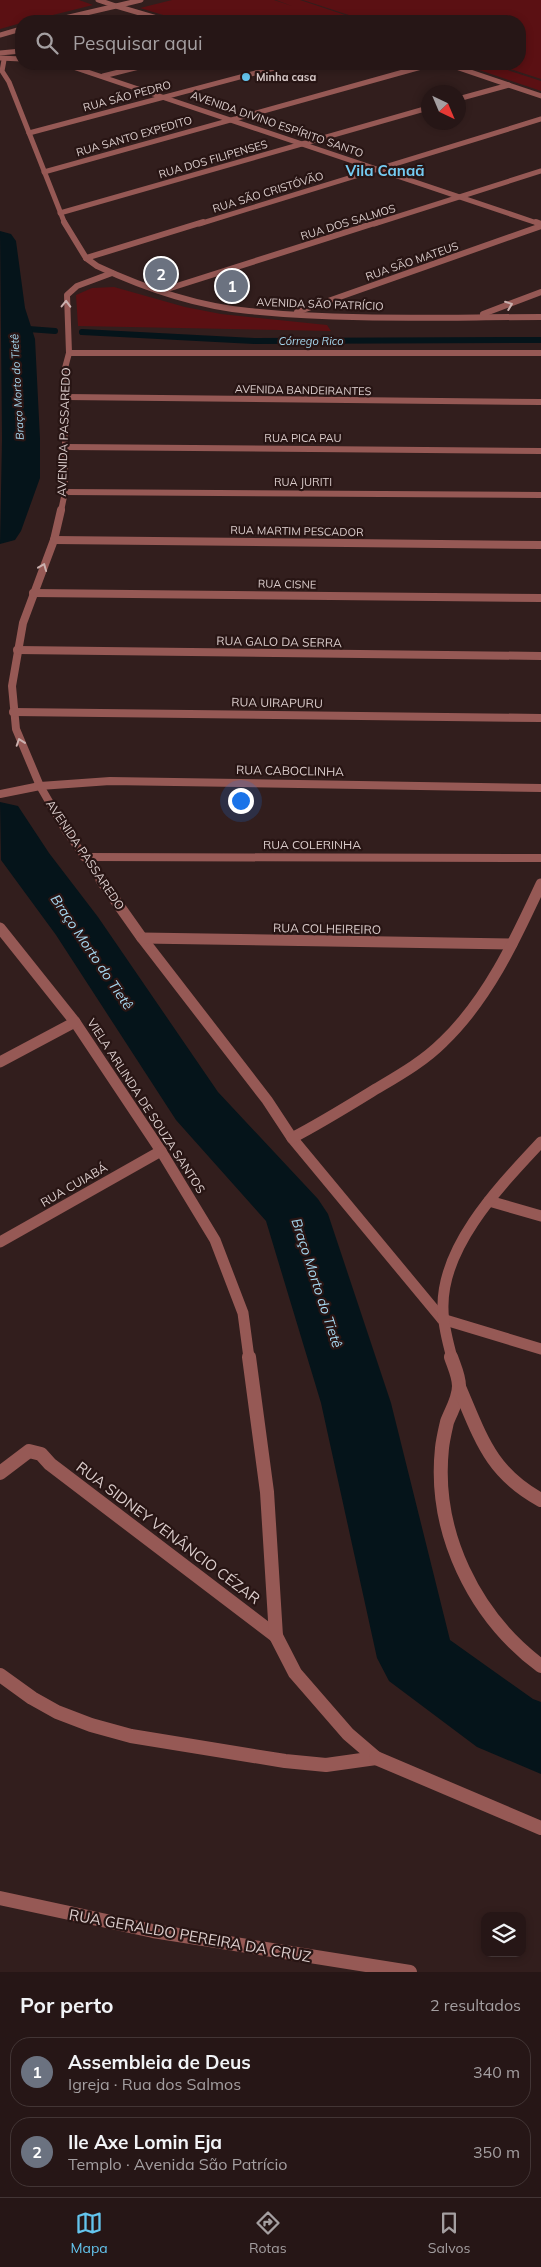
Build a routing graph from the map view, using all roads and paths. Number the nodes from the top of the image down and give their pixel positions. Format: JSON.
{"nodes":[{"id":1,"x":98,"y":0,"type":"edge"},
{"id":2,"x":141,"y":0,"type":"edge"},
{"id":3,"x":116,"y":6,"type":"junction"},
{"id":4,"x":78,"y":15,"type":"edge"},
{"id":5,"x":147,"y":15,"type":"edge"},
{"id":6,"x":15,"y":31,"type":"edge"},
{"id":7,"x":0,"y":35,"type":"edge"},
{"id":8,"x":15,"y":50,"type":"edge"},
{"id":9,"x":0,"y":53,"type":"edge"},
{"id":10,"x":2,"y":59,"type":"edge"},
{"id":11,"x":15,"y":59,"type":"edge"},
{"id":12,"x":1,"y":70,"type":"edge"},
{"id":13,"x":84,"y":70,"type":"edge"},
{"id":14,"x":127,"y":70,"type":"edge"},
{"id":15,"x":266,"y":70,"type":"edge"},
{"id":16,"x":410,"y":70,"type":"edge"},
{"id":17,"x":465,"y":70,"type":"edge"},
{"id":18,"x":103,"y":76,"type":"junction"},
{"id":19,"x":509,"y":85,"type":"junction"},
{"id":20,"x":165,"y":96,"type":"junction"},
{"id":21,"x":541,"y":96,"type":"edge"},
{"id":22,"x":466,"y":97,"type":"edge"},
{"id":23,"x":421,"y":110,"type":"edge"},
{"id":24,"x":232,"y":119,"type":"junction"},
{"id":25,"x":541,"y":119,"type":"edge"},
{"id":26,"x":29,"y":133,"type":"junction"},
{"id":27,"x":305,"y":144,"type":"junction"},
{"id":28,"x":380,"y":169,"type":"junction"},
{"id":29,"x":541,"y":171,"type":"edge"},
{"id":30,"x":44,"y":172,"type":"junction"},
{"id":31,"x":462,"y":197,"type":"junction"},
{"id":32,"x":60,"y":213,"type":"junction"},
{"id":33,"x":541,"y":225,"type":"edge"},
{"id":34,"x":86,"y":258,"type":"junction"},
{"id":35,"x":112,"y":273,"type":"junction"},
{"id":36,"x":161,"y":291,"type":"junction"},
{"id":37,"x":541,"y":292,"type":"edge"},
{"id":38,"x":290,"y":315,"type":"junction"},
{"id":39,"x":478,"y":317,"type":"junction"},
{"id":40,"x":541,"y":317,"type":"edge"},
{"id":41,"x":69,"y":353,"type":"junction"},
{"id":42,"x":541,"y":353,"type":"edge"},
{"id":43,"x":66,"y":397,"type":"junction"},
{"id":44,"x":541,"y":402,"type":"edge"},
{"id":45,"x":66,"y":447,"type":"junction"},
{"id":46,"x":541,"y":450,"type":"edge"},
{"id":47,"x":65,"y":492,"type":"junction"},
{"id":48,"x":541,"y":495,"type":"edge"},
{"id":49,"x":54,"y":540,"type":"junction"},
{"id":50,"x":541,"y":545,"type":"edge"},
{"id":51,"x":33,"y":593,"type":"junction"},
{"id":52,"x":541,"y":598,"type":"edge"},
{"id":53,"x":17,"y":650,"type":"junction"},
{"id":54,"x":541,"y":656,"type":"edge"},
{"id":55,"x":13,"y":712,"type":"junction"},
{"id":56,"x":541,"y":718,"type":"edge"},
{"id":57,"x":40,"y":786,"type":"junction"},
{"id":58,"x":541,"y":788,"type":"edge"},
{"id":59,"x":0,"y":794,"type":"edge"},
{"id":60,"x":84,"y":857,"type":"junction"},
{"id":61,"x":541,"y":858,"type":"edge"},
{"id":62,"x":541,"y":884,"type":"edge"},
{"id":63,"x":0,"y":928,"type":"edge"},
{"id":64,"x":142,"y":938,"type":"junction"},
{"id":65,"x":512,"y":944,"type":"junction"},
{"id":66,"x":75,"y":1022,"type":"junction"},
{"id":67,"x":0,"y":1062,"type":"edge"},
{"id":68,"x":292,"y":1138,"type":"junction"},
{"id":69,"x":541,"y":1142,"type":"edge"},
{"id":70,"x":161,"y":1151,"type":"junction"},
{"id":71,"x":489,"y":1201,"type":"junction"},
{"id":72,"x":541,"y":1216,"type":"edge"},
{"id":73,"x":0,"y":1242,"type":"edge"},
{"id":74,"x":442,"y":1319,"type":"junction"},
{"id":75,"x":541,"y":1349,"type":"edge"},
{"id":76,"x":459,"y":1388,"type":"junction"},
{"id":77,"x":0,"y":1473,"type":"edge"},
{"id":78,"x":541,"y":1500,"type":"edge"},
{"id":79,"x":276,"y":1636,"type":"junction"},
{"id":80,"x":541,"y":1666,"type":"edge"},
{"id":81,"x":0,"y":1675,"type":"edge"},
{"id":82,"x":376,"y":1758,"type":"junction"},
{"id":83,"x":541,"y":1828,"type":"edge"},
{"id":84,"x":0,"y":1898,"type":"edge"},
{"id":85,"x":410,"y":1972,"type":"edge"}],
"edges":[{"from":1,"to":3,"type":"street"},
{"from":2,"to":3,"type":"street"},
{"from":3,"to":4,"type":"street"},
{"from":3,"to":5,"type":"street"},
{"from":6,"to":7,"type":"street"},
{"from":8,"to":9,"type":"street"},
{"from":10,"to":11,"type":"street"},
{"from":10,"to":12,"type":"street","name":"AVENIDA SÃO PATRÍCIO"},
{"from":12,"to":26,"type":"street","name":"AVENIDA SÃO PATRÍCIO"},
{"from":13,"to":18,"type":"street","name":"AVENIDA DIVINO ESPÍRITO SANTO"},
{"from":14,"to":18,"type":"street"},
{"from":15,"to":20,"type":"street","name":"RUA SÃO PEDRO"},
{"from":16,"to":24,"type":"street","name":"RUA SANTO EXPEDITO"},
{"from":17,"to":19,"type":"street"},
{"from":18,"to":20,"type":"street","name":"AVENIDA DIVINO ESPÍRITO SANTO"},
{"from":19,"to":21,"type":"street"},
{"from":19,"to":22,"type":"street"},
{"from":20,"to":24,"type":"street","name":"AVENIDA DIVINO ESPÍRITO SANTO"},
{"from":20,"to":26,"type":"street","name":"RUA SÃO PEDRO"},
{"from":23,"to":27,"type":"street","name":"RUA DOS FILIPENSES"},
{"from":24,"to":27,"type":"street","name":"AVENIDA DIVINO ESPÍRITO SANTO"},
{"from":24,"to":30,"type":"street","name":"RUA SANTO EXPEDITO"},
{"from":25,"to":28,"type":"street","name":"RUA SÃO CRISTÓVÃO"},
{"from":26,"to":30,"type":"street","name":"AVENIDA SÃO PATRÍCIO"},
{"from":27,"to":28,"type":"street","name":"AVENIDA DIVINO ESPÍRITO SANTO"},
{"from":27,"to":32,"type":"street","name":"RUA DOS FILIPENSES"},
{"from":28,"to":31,"type":"street","name":"AVENIDA DIVINO ESPÍRITO SANTO"},
{"from":28,"to":34,"type":"street","name":"RUA SÃO CRISTÓVÃO"},
{"from":29,"to":31,"type":"street","name":"RUA DOS SALMOS"},
{"from":30,"to":32,"type":"street","name":"AVENIDA SÃO PATRÍCIO"},
{"from":31,"to":33,"type":"street","name":"AVENIDA DIVINO ESPÍRITO SANTO"},
{"from":31,"to":36,"type":"street","name":"RUA DOS SALMOS"},
{"from":32,"to":34,"type":"street","name":"AVENIDA SÃO PATRÍCIO"},
{"from":33,"to":38,"type":"street","name":"RUA SÃO MATEUS"},
{"from":34,"to":35,"type":"street","name":"AVENIDA SÃO PATRÍCIO"},
{"from":35,"to":36,"type":"street","name":"AVENIDA SÃO PATRÍCIO"},
{"from":41,"to":35,"type":"street","name":"AVENIDA PASSAREDO","one_way":true},
{"from":36,"to":38,"type":"street","name":"AVENIDA SÃO PATRÍCIO"},
{"from":39,"to":37,"type":"street","one_way":true},
{"from":38,"to":39,"type":"street","name":"AVENIDA SÃO PATRÍCIO"},
{"from":39,"to":40,"type":"street","name":"AVENIDA SÃO PATRÍCIO"},
{"from":41,"to":42,"type":"street"},
{"from":41,"to":43,"type":"street","name":"AVENIDA PASSAREDO"},
{"from":43,"to":44,"type":"street","name":"AVENIDA BANDEIRANTES"},
{"from":43,"to":45,"type":"street","name":"AVENIDA PASSAREDO"},
{"from":45,"to":46,"type":"street","name":"RUA PICA PAU"},
{"from":45,"to":47,"type":"street","name":"AVENIDA PASSAREDO"},
{"from":47,"to":48,"type":"street","name":"RUA JURITI"},
{"from":47,"to":49,"type":"street","name":"AVENIDA PASSAREDO"},
{"from":49,"to":50,"type":"street","name":"RUA MARTIM PESCADOR"},
{"from":51,"to":49,"type":"street","name":"AVENIDA PASSAREDO","one_way":true},
{"from":51,"to":52,"type":"street","name":"RUA CISNE"},
{"from":51,"to":53,"type":"street","name":"AVENIDA PASSAREDO"},
{"from":53,"to":54,"type":"street","name":"RUA GALO DA SERRA"},
{"from":53,"to":55,"type":"street","name":"AVENIDA PASSAREDO"},
{"from":55,"to":56,"type":"street","name":"RUA UIRAPURU"},
{"from":57,"to":55,"type":"street","name":"AVENIDA PASSAREDO","one_way":true},
{"from":57,"to":58,"type":"street","name":"RUA CABOCLINHA"},
{"from":57,"to":59,"type":"street","name":"RUA CABOCLINHA"},
{"from":57,"to":60,"type":"street","name":"AVENIDA PASSAREDO"},
{"from":60,"to":61,"type":"street","name":"RUA COLERINHA"},
{"from":60,"to":64,"type":"street","name":"AVENIDA PASSAREDO"},
{"from":62,"to":65,"type":"street"},
{"from":63,"to":66,"type":"street","name":"VIELA ARLINDA DE SOUZA SANTOS"},
{"from":64,"to":65,"type":"street","name":"RUA COLHEIREIRO"},
{"from":64,"to":68,"type":"street","name":"AVENIDA PASSAREDO"},
{"from":65,"to":68,"type":"street"},
{"from":66,"to":67,"type":"street"},
{"from":66,"to":70,"type":"street","name":"VIELA ARLINDA DE SOUZA SANTOS"},
{"from":68,"to":74,"type":"street","name":"AVENIDA PASSAREDO"},
{"from":69,"to":71,"type":"street"},
{"from":70,"to":73,"type":"street","name":"RUA CUIABÁ"},
{"from":70,"to":79,"type":"street","name":"VIELA ARLINDA DE SOUZA SANTOS"},
{"from":71,"to":72,"type":"street"},
{"from":71,"to":74,"type":"street"},
{"from":74,"to":75,"type":"street"},
{"from":74,"to":76,"type":"street"},
{"from":76,"to":78,"type":"street"},
{"from":76,"to":80,"type":"street"},
{"from":77,"to":79,"type":"street","name":"RUA SIDNEY VENÂNCIO CÉZAR"},
{"from":79,"to":82,"type":"street"},
{"from":81,"to":82,"type":"street"},
{"from":82,"to":83,"type":"street"},
{"from":84,"to":85,"type":"street","name":"RUA GERALDO PEREIRA DA CRUZ"}]}
